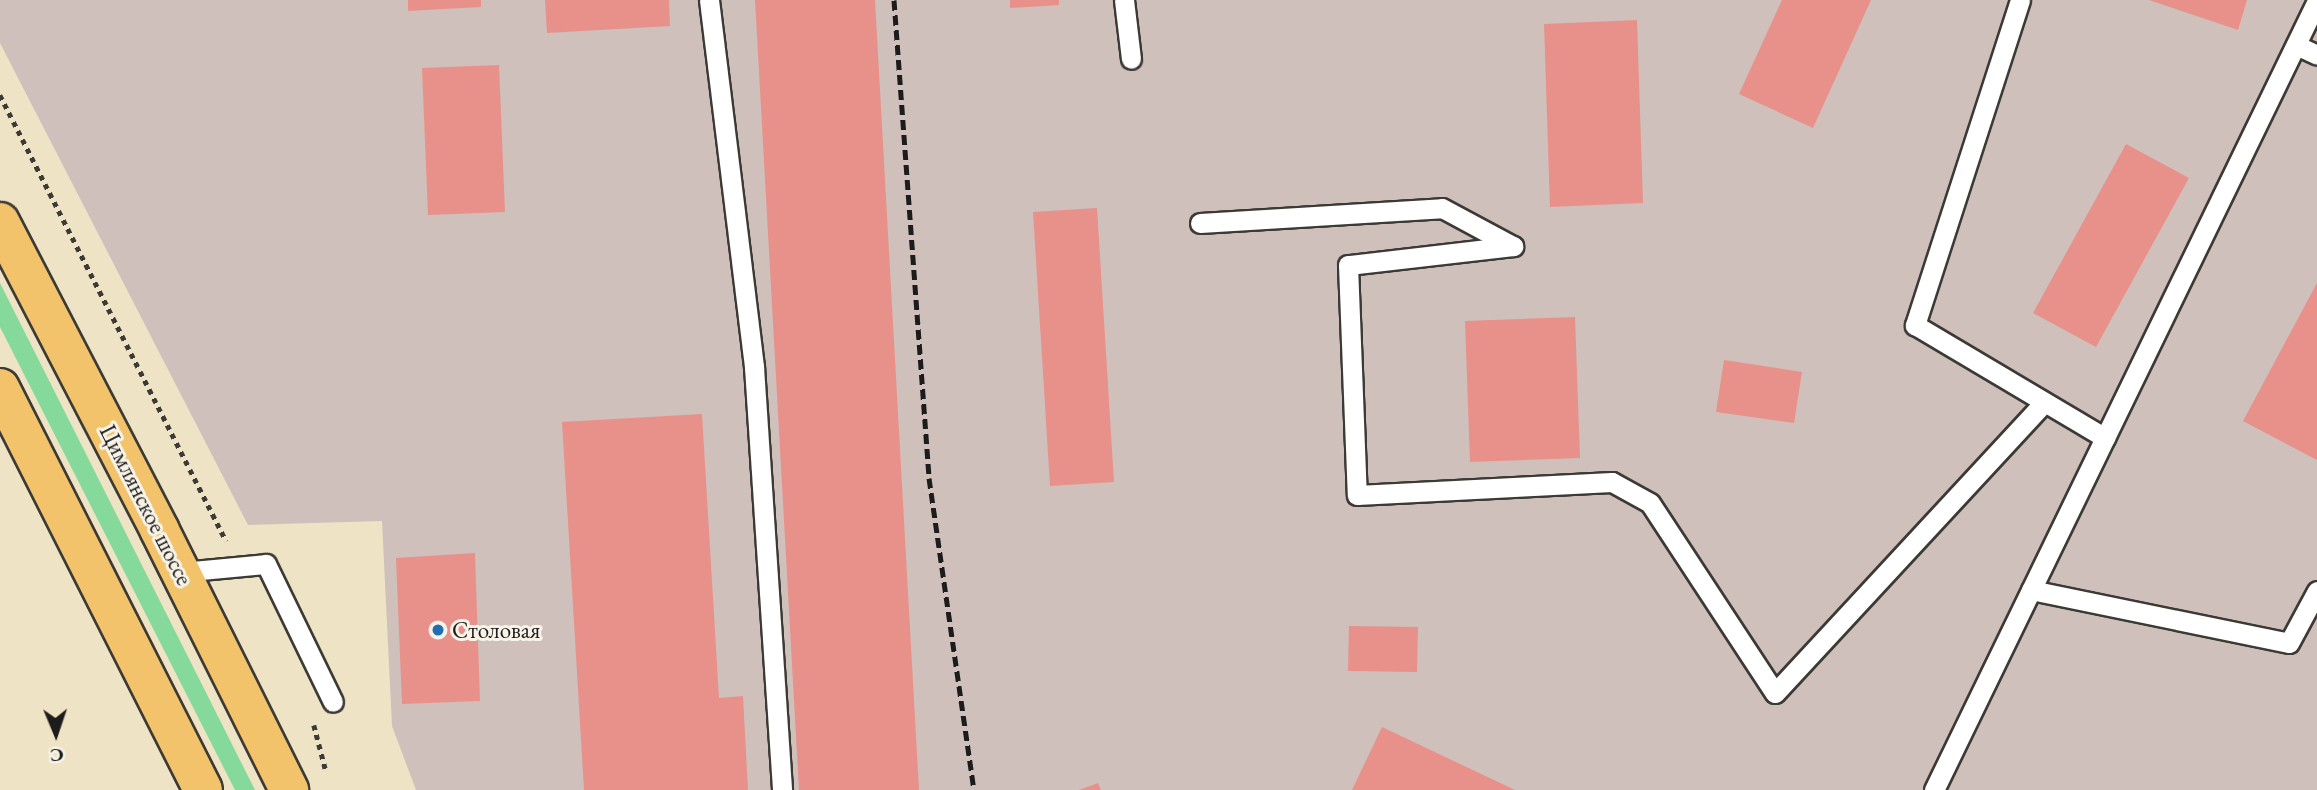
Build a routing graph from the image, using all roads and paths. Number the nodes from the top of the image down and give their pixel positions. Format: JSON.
{"nodes":[{"id":1,"x":709,"y":0,"type":"edge"},
{"id":2,"x":1124,"y":0,"type":"edge"},
{"id":3,"x":2020,"y":0,"type":"edge"},
{"id":4,"x":2317,"y":2,"type":"edge"},
{"id":5,"x":2296,"y":46,"type":"junction"},
{"id":6,"x":2317,"y":55,"type":"edge"},
{"id":7,"x":1131,"y":59,"type":"dead end"},
{"id":8,"x":0,"y":95,"type":"edge"},
{"id":9,"x":0,"y":222,"type":"edge"},
{"id":10,"x":1200,"y":223,"type":"dead end"},
{"id":11,"x":0,"y":388,"type":"edge"},
{"id":12,"x":2044,"y":403,"type":"junction"},
{"id":13,"x":2105,"y":438,"type":"junction"},
{"id":14,"x":239,"y":567,"type":"junction"},
{"id":15,"x":181,"y":572,"type":"junction"},
{"id":16,"x":2031,"y":590,"type":"junction"},
{"id":17,"x":2317,"y":591,"type":"edge"},
{"id":18,"x":333,"y":702,"type":"dead end"},
{"id":19,"x":309,"y":715,"type":"dead end"},
{"id":20,"x":328,"y":782,"type":"dead end"},
{"id":21,"x":203,"y":790,"type":"edge"},
{"id":22,"x":289,"y":790,"type":"edge"},
{"id":23,"x":782,"y":790,"type":"edge"},
{"id":24,"x":1934,"y":790,"type":"edge"}],
"edges":[{"from":1,"to":23,"type":"lane"},
{"from":2,"to":7,"type":"lane"},
{"from":3,"to":12,"type":"lane"},
{"from":4,"to":5,"type":"lane"},
{"from":5,"to":6,"type":"lane"},
{"from":5,"to":13,"type":"lane"},
{"from":8,"to":14,"type":"path"},
{"from":9,"to":15,"type":"main road","name":"Цимлянское шоссе"},
{"from":10,"to":12,"type":"lane"},
{"from":11,"to":21,"type":"main road"},
{"from":12,"to":13,"type":"lane"},
{"from":13,"to":16,"type":"lane"},
{"from":14,"to":15,"type":"lane"},
{"from":14,"to":18,"type":"lane"},
{"from":15,"to":22,"type":"main road","name":"Цимлянское шоссе"},
{"from":16,"to":17,"type":"lane"},
{"from":16,"to":24,"type":"lane"},
{"from":19,"to":20,"type":"path"}]}
